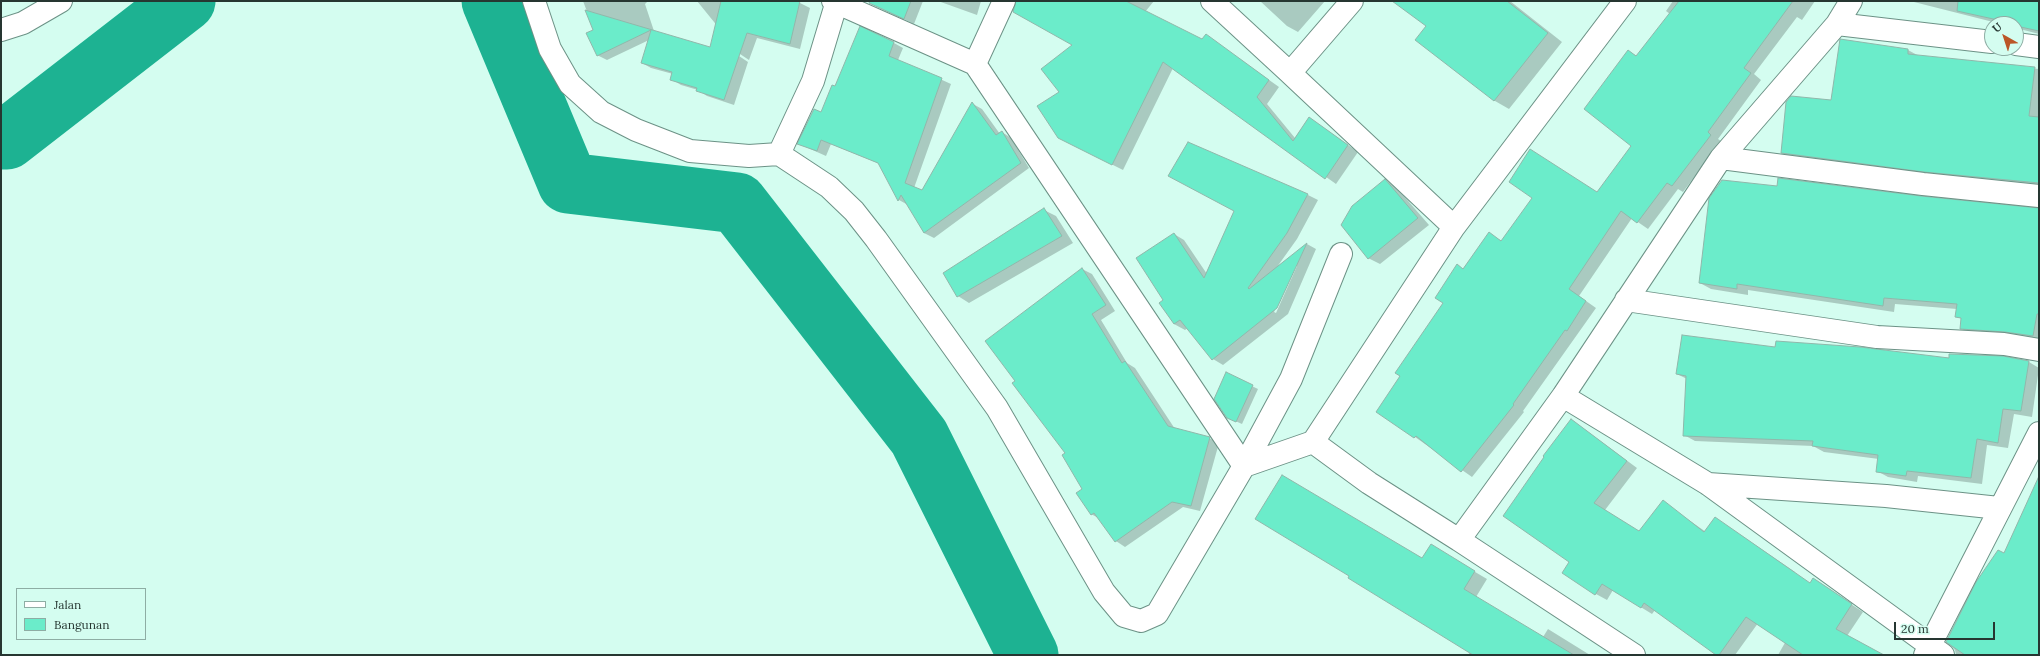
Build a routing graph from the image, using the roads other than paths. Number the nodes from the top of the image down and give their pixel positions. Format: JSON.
{"nodes":[{"id":1,"x":61,"y":1,"type":"edge"},
{"id":2,"x":534,"y":1,"type":"edge"},
{"id":3,"x":1004,"y":1,"type":"edge"},
{"id":4,"x":1212,"y":1,"type":"edge"},
{"id":5,"x":1352,"y":1,"type":"edge"},
{"id":6,"x":1625,"y":1,"type":"edge"},
{"id":7,"x":1851,"y":1,"type":"edge"},
{"id":8,"x":836,"y":2,"type":"edge"},
{"id":9,"x":1837,"y":24,"type":"junction"},
{"id":10,"x":1,"y":30,"type":"edge"},
{"id":11,"x":1984,"y":41,"type":"edge"},
{"id":12,"x":2024,"y":45,"type":"edge"},
{"id":13,"x":2039,"y":47,"type":"edge"},
{"id":14,"x":975,"y":64,"type":"junction"},
{"id":15,"x":1290,"y":73,"type":"junction"},
{"id":16,"x":779,"y":154,"type":"junction"},
{"id":17,"x":1721,"y":158,"type":"junction"},
{"id":18,"x":2039,"y":196,"type":"edge"},
{"id":19,"x":1454,"y":227,"type":"junction"},
{"id":20,"x":1342,"y":254,"type":"dead end"},
{"id":21,"x":1626,"y":300,"type":"junction"},
{"id":22,"x":2039,"y":350,"type":"edge"},
{"id":23,"x":1563,"y":396,"type":"junction"},
{"id":24,"x":2039,"y":433,"type":"edge"},
{"id":25,"x":1313,"y":442,"type":"junction"},
{"id":26,"x":1244,"y":466,"type":"junction"},
{"id":27,"x":1708,"y":484,"type":"junction"},
{"id":28,"x":1999,"y":508,"type":"junction"},
{"id":29,"x":1460,"y":540,"type":"junction"},
{"id":30,"x":1933,"y":652,"type":"edge"},
{"id":31,"x":1634,"y":655,"type":"edge"}],
"edges":[{"from":1,"to":10,"type":"street"},
{"from":2,"to":16,"type":"street"},
{"from":3,"to":14,"type":"street"},
{"from":4,"to":15,"type":"street"},
{"from":5,"to":15,"type":"street"},
{"from":6,"to":19,"type":"street"},
{"from":7,"to":9,"type":"street"},
{"from":8,"to":14,"type":"street"},
{"from":8,"to":16,"type":"street"},
{"from":9,"to":11,"type":"street"},
{"from":9,"to":17,"type":"street"},
{"from":12,"to":13,"type":"street"},
{"from":14,"to":26,"type":"street"},
{"from":15,"to":19,"type":"street"},
{"from":16,"to":26,"type":"street"},
{"from":17,"to":18,"type":"street"},
{"from":17,"to":21,"type":"street"},
{"from":19,"to":25,"type":"street"},
{"from":20,"to":26,"type":"street"},
{"from":21,"to":22,"type":"street"},
{"from":21,"to":23,"type":"street"},
{"from":23,"to":27,"type":"street"},
{"from":23,"to":29,"type":"street"},
{"from":24,"to":28,"type":"street"},
{"from":25,"to":26,"type":"street"},
{"from":25,"to":29,"type":"street"},
{"from":27,"to":28,"type":"street"},
{"from":27,"to":30,"type":"street"},
{"from":28,"to":30,"type":"street"},
{"from":29,"to":31,"type":"street"}]}
